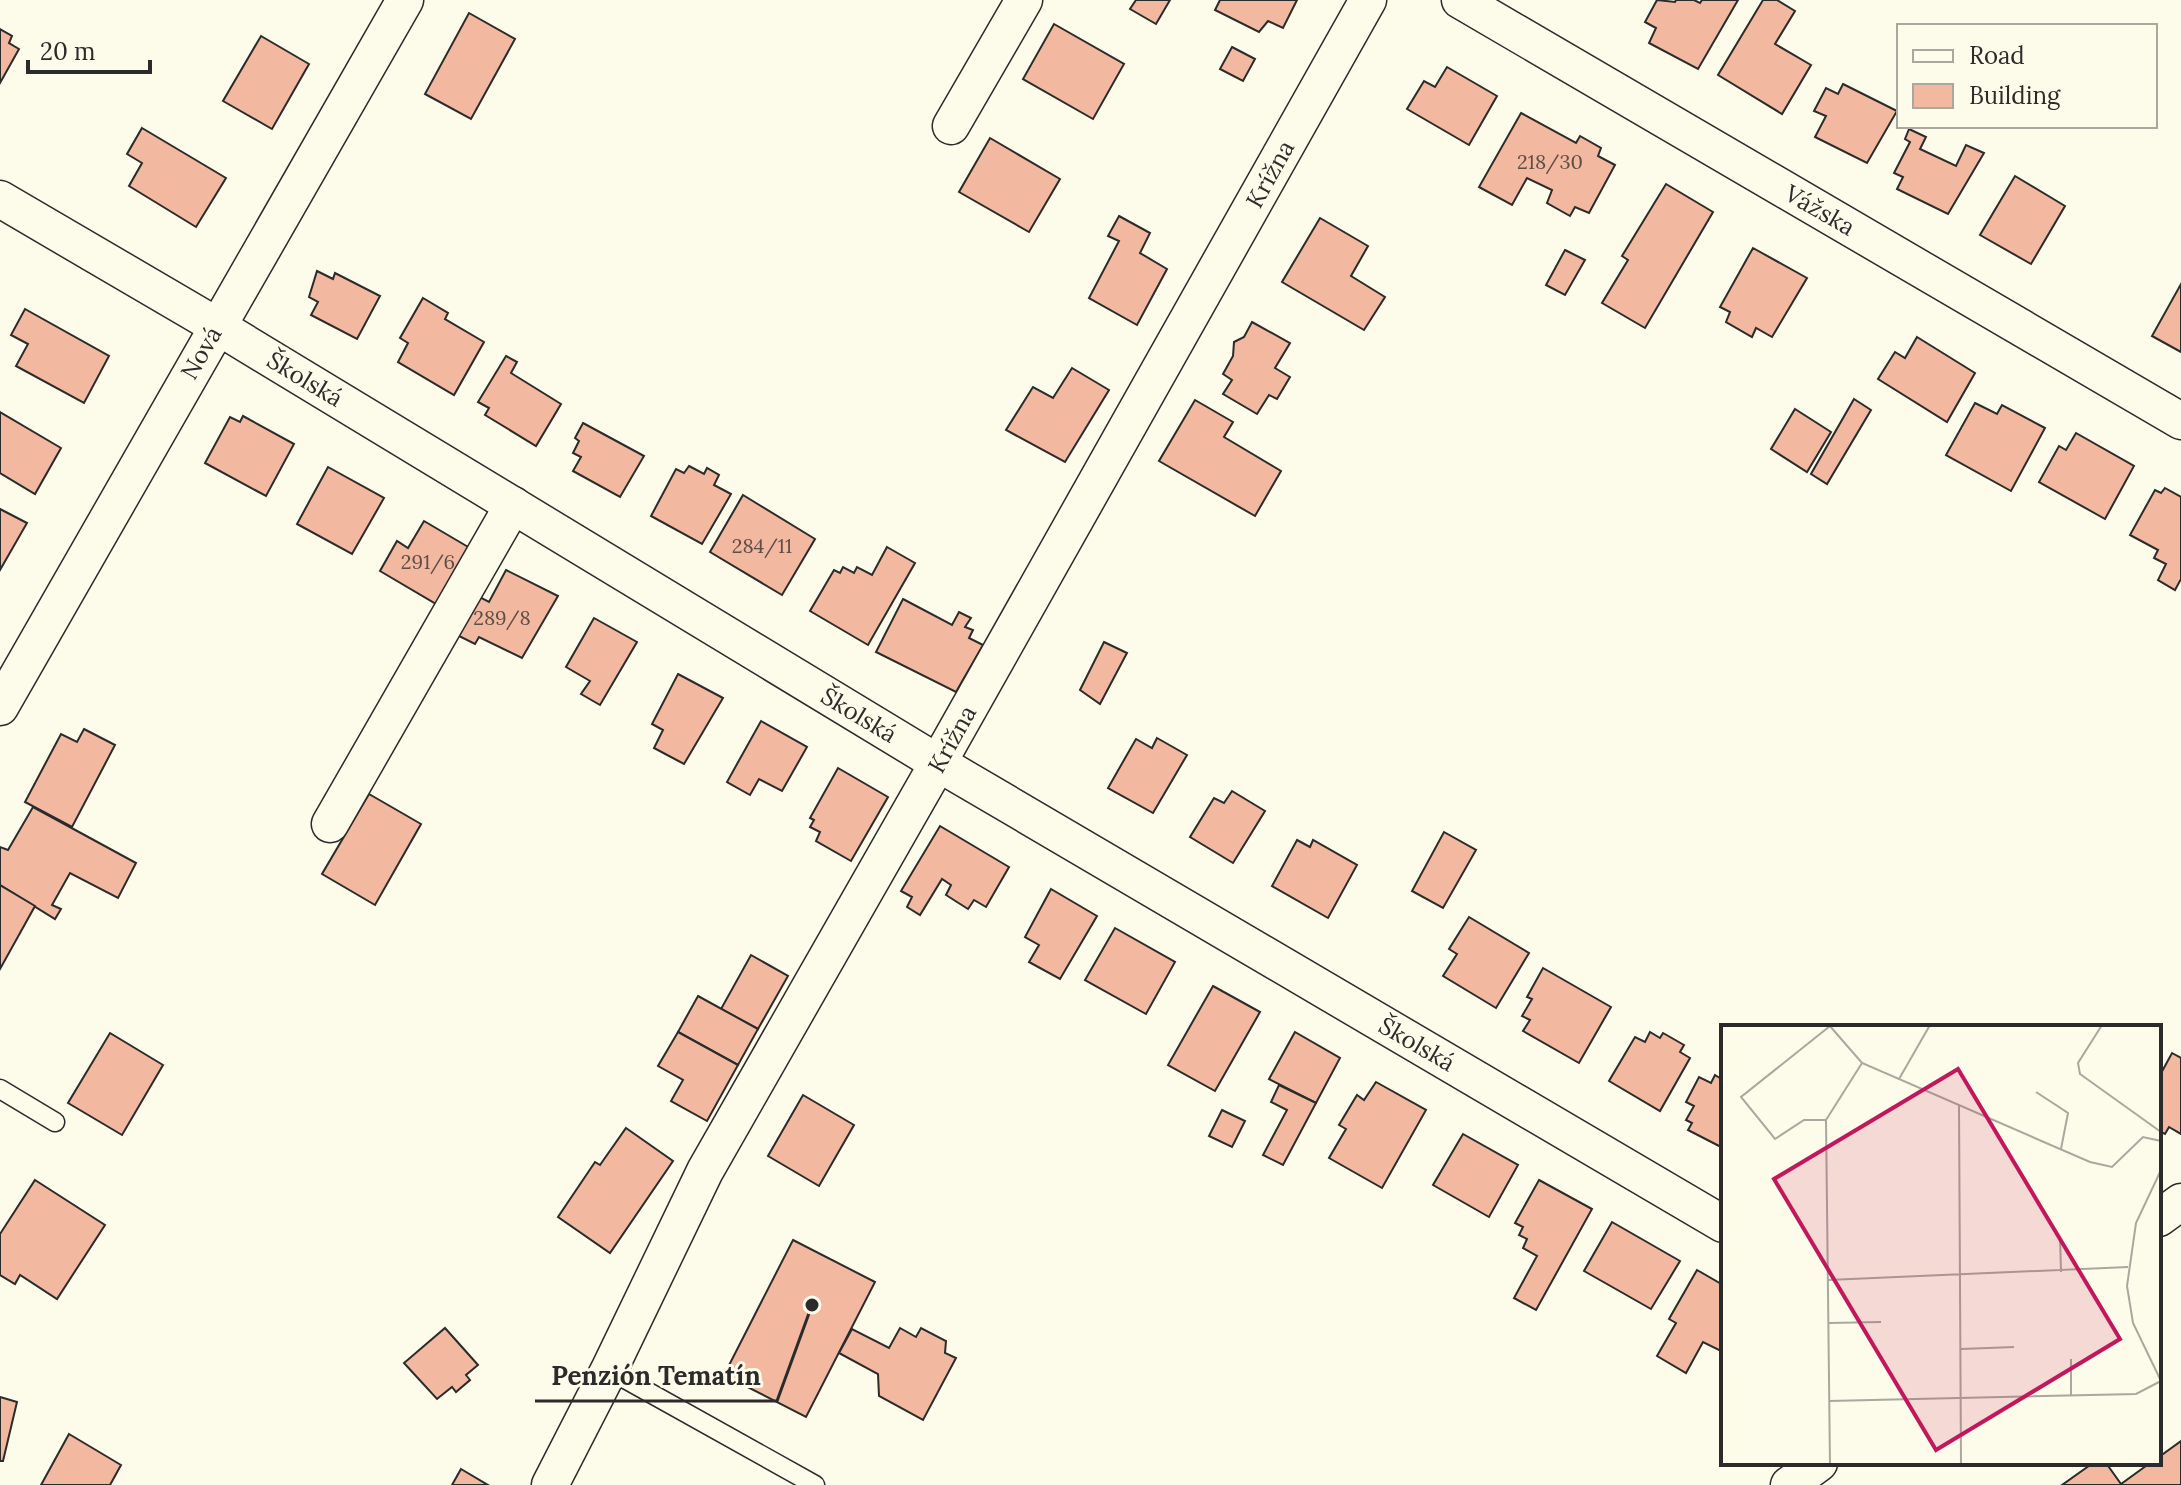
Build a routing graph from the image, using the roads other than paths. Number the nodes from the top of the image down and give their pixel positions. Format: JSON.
{"nodes":[{"id":1,"x":405,"y":0,"type":"edge"},
{"id":2,"x":1024,"y":0,"type":"edge"},
{"id":3,"x":1368,"y":0,"type":"edge"},
{"id":4,"x":1460,"y":0,"type":"edge"},
{"id":5,"x":951,"y":126,"type":"dead end"},
{"id":6,"x":0,"y":199,"type":"edge"},
{"id":7,"x":217,"y":326,"type":"junction"},
{"id":8,"x":2181,"y":421,"type":"edge"},
{"id":9,"x":513,"y":505,"type":"junction"},
{"id":10,"x":0,"y":707,"type":"edge"},
{"id":11,"x":938,"y":763,"type":"junction"},
{"id":12,"x":330,"y":824,"type":"dead end"},
{"id":13,"x":0,"y":1089,"type":"edge"},
{"id":14,"x":55,"y":1122,"type":"dead end"},
{"id":15,"x":2181,"y":1202,"type":"edge"},
{"id":16,"x":2161,"y":1217,"type":"edge"},
{"id":17,"x":1721,"y":1223,"type":"edge"},
{"id":18,"x":609,"y":1370,"type":"junction"},
{"id":19,"x":1816,"y":1465,"type":"edge"},
{"id":20,"x":550,"y":1485,"type":"edge"},
{"id":21,"x":815,"y":1485,"type":"edge"},
{"id":22,"x":1789,"y":1485,"type":"edge"}],
"edges":[{"from":1,"to":7,"type":"street","name":"Nová"},
{"from":2,"to":5,"type":"street"},
{"from":3,"to":11,"type":"street","name":"Krížna"},
{"from":4,"to":8,"type":"street","name":"Vážska"},
{"from":6,"to":7,"type":"street","name":"Školská"},
{"from":7,"to":9,"type":"street","name":"Školská"},
{"from":7,"to":10,"type":"street","name":"Nová"},
{"from":9,"to":11,"type":"street","name":"Školská"},
{"from":9,"to":12,"type":"street"},
{"from":11,"to":17,"type":"street","name":"Školská"},
{"from":11,"to":18,"type":"street","name":"Krížna"},
{"from":13,"to":14,"type":"lane"},
{"from":15,"to":16,"type":"street"},
{"from":18,"to":20,"type":"street","name":"Krížna"},
{"from":18,"to":21,"type":"lane"},
{"from":19,"to":22,"type":"street"}]}
